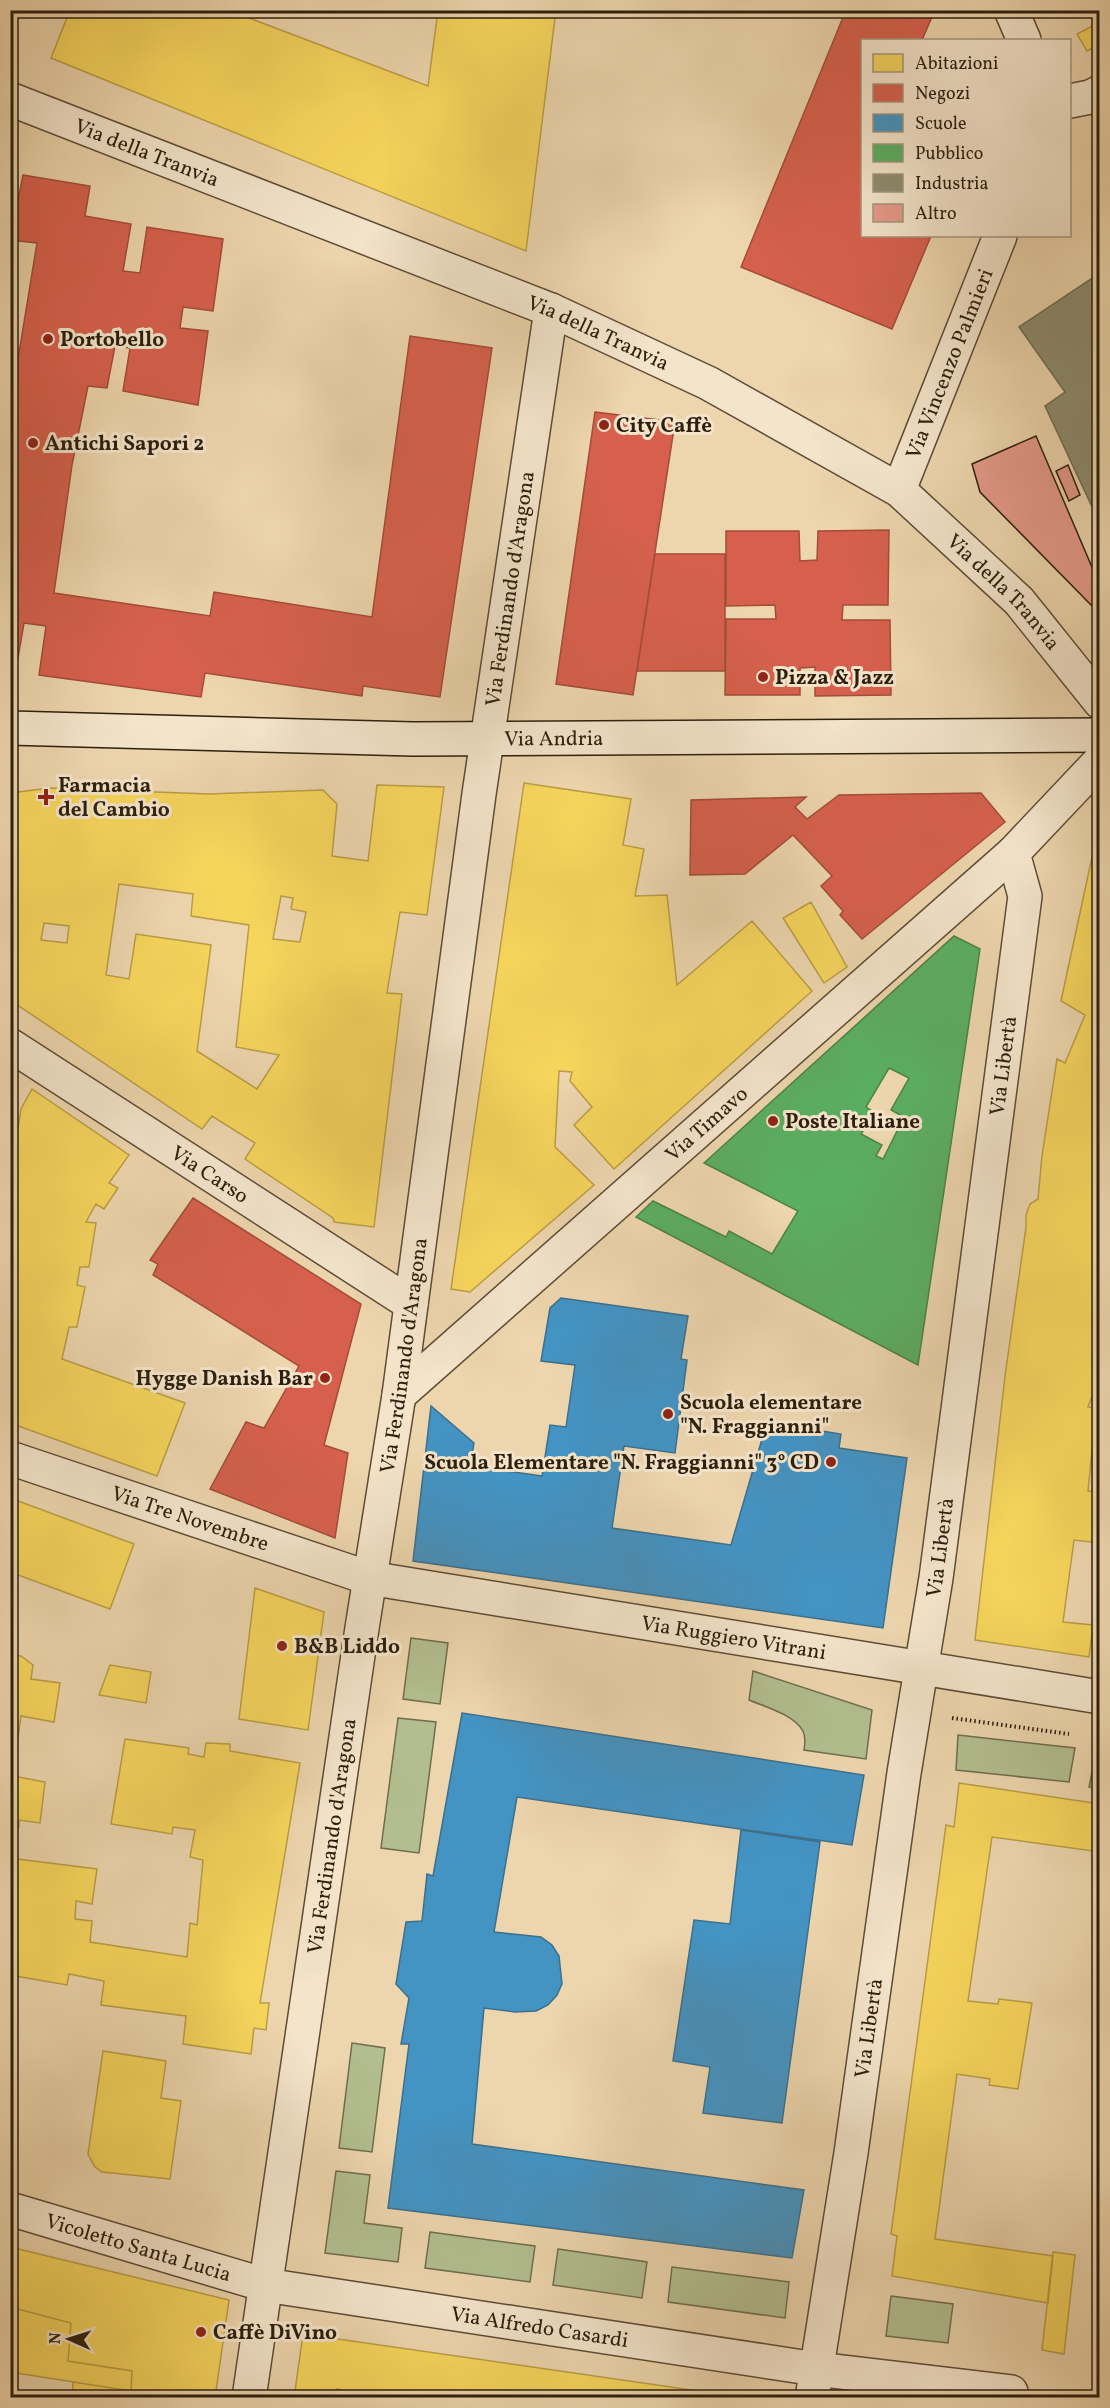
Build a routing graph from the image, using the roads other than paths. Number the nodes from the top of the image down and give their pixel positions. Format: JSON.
{"nodes":[{"id":1,"x":1011,"y":10,"type":"edge"},
{"id":2,"x":1024,"y":39,"type":"edge"},
{"id":3,"x":1100,"y":92,"type":"edge"},
{"id":4,"x":10,"y":99,"type":"edge"},
{"id":5,"x":1071,"y":100,"type":"edge"},
{"id":6,"x":1000,"y":237,"type":"edge"},
{"id":7,"x":551,"y":310,"type":"junction"},
{"id":8,"x":899,"y":490,"type":"junction"},
{"id":9,"x":1100,"y":702,"type":"edge"},
{"id":10,"x":10,"y":728,"type":"edge"},
{"id":11,"x":1100,"y":735,"type":"edge"},
{"id":12,"x":487,"y":738,"type":"junction"},
{"id":13,"x":1100,"y":761,"type":"edge"},
{"id":14,"x":1013,"y":853,"type":"junction"},
{"id":15,"x":10,"y":1045,"type":"edge"},
{"id":16,"x":411,"y":1304,"type":"junction"},
{"id":17,"x":399,"y":1395,"type":"junction"},
{"id":18,"x":10,"y":1458,"type":"edge"},
{"id":19,"x":369,"y":1578,"type":"junction"},
{"id":20,"x":922,"y":1669,"type":"junction"},
{"id":21,"x":1100,"y":1697,"type":"edge"},
{"id":22,"x":10,"y":2209,"type":"edge"},
{"id":23,"x":265,"y":2285,"type":"junction"},
{"id":24,"x":814,"y":2383,"type":"edge"},
{"id":25,"x":1011,"y":2392,"type":"dead end"},
{"id":26,"x":249,"y":2397,"type":"edge"}],
"edges":[{"from":1,"to":2,"type":"street"},
{"from":3,"to":5,"type":"street"},
{"from":4,"to":7,"type":"street","name":"Via della Tranvia"},
{"from":6,"to":8,"type":"street","name":"Via Vincenzo Palmieri"},
{"from":7,"to":8,"type":"street","name":"Via della Tranvia"},
{"from":7,"to":12,"type":"street","name":"Via Ferdinando d'Aragona"},
{"from":8,"to":9,"type":"street","name":"Via della Tranvia"},
{"from":10,"to":12,"type":"street","name":"Via Andria"},
{"from":11,"to":12,"type":"street","name":"Via Andria"},
{"from":12,"to":16,"type":"street","name":"Via Ferdinando d'Aragona"},
{"from":13,"to":14,"type":"street"},
{"from":14,"to":17,"type":"street","name":"Via Timavo"},
{"from":14,"to":20,"type":"street","name":"Via Libertà"},
{"from":15,"to":16,"type":"street","name":"Via Carso"},
{"from":16,"to":17,"type":"street","name":"Via Ferdinando d'Aragona"},
{"from":17,"to":19,"type":"street","name":"Via Ferdinando d'Aragona"},
{"from":18,"to":19,"type":"street","name":"Via Tre Novembre"},
{"from":19,"to":20,"type":"street","name":"Via Ruggiero Vitrani"},
{"from":19,"to":23,"type":"street","name":"Via Ferdinando d'Aragona"},
{"from":20,"to":21,"type":"street","name":"Via Ruggiero Vitrani"},
{"from":20,"to":24,"type":"street","name":"Via Libertà"},
{"from":22,"to":23,"type":"street","name":"Vicoletto Santa Lucia"},
{"from":23,"to":24,"type":"street","name":"Via Alfredo Casardi"},
{"from":23,"to":26,"type":"street","name":"Via Ferdinando d'Aragona"},
{"from":24,"to":25,"type":"street"}]}
